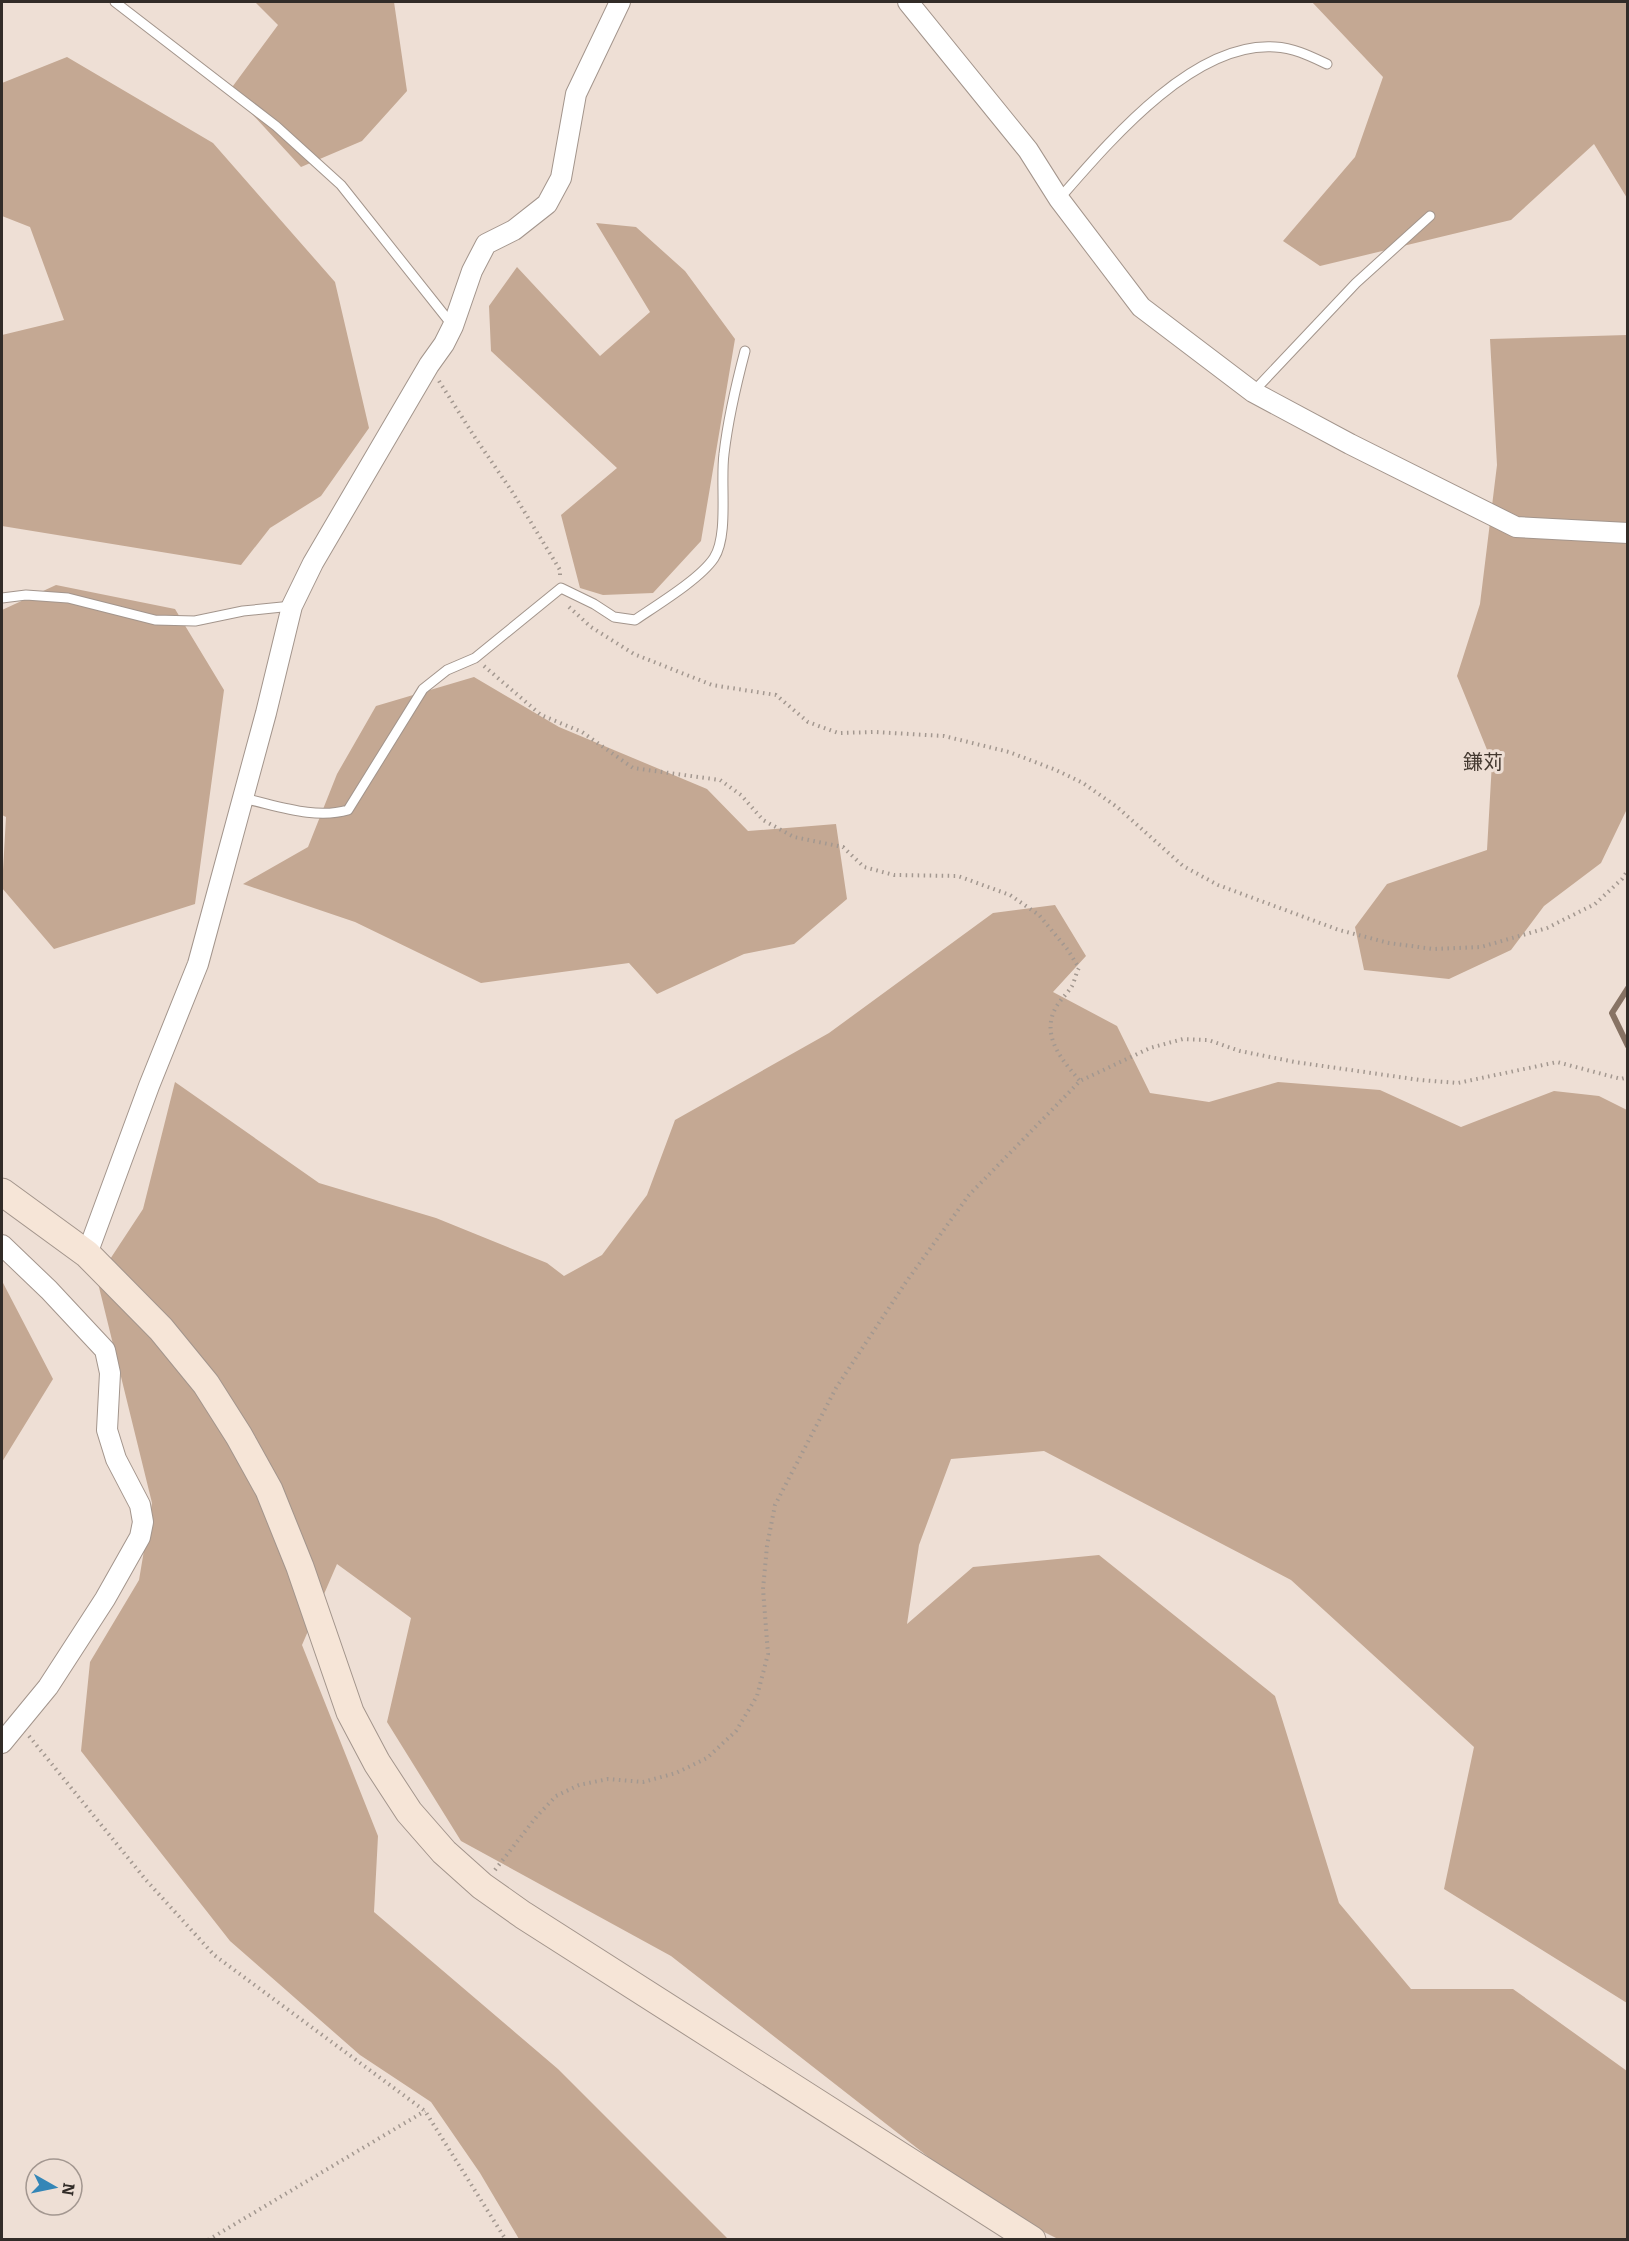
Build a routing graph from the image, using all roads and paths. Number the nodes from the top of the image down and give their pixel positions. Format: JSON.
{"nodes":[{"id":1,"x":115,"y":2,"type":"edge"},
{"id":2,"x":620,"y":2,"type":"edge"},
{"id":3,"x":908,"y":2,"type":"edge"},
{"id":4,"x":1327,"y":64,"type":"dead end"},
{"id":5,"x":1059,"y":199,"type":"junction"},
{"id":6,"x":1430,"y":216,"type":"dead end"},
{"id":7,"x":453,"y":326,"type":"junction"},
{"id":8,"x":745,"y":351,"type":"dead end"},
{"id":9,"x":429,"y":365,"type":"junction"},
{"id":10,"x":1253,"y":392,"type":"junction"},
{"id":11,"x":1628,"y":533,"type":"edge"},
{"id":12,"x":561,"y":588,"type":"junction"},
{"id":13,"x":2,"y":598,"type":"edge"},
{"id":14,"x":292,"y":606,"type":"junction"},
{"id":15,"x":475,"y":658,"type":"junction"},
{"id":16,"x":242,"y":798,"type":"junction"},
{"id":17,"x":1628,"y":870,"type":"edge"},
{"id":18,"x":1628,"y":1077,"type":"edge"},
{"id":19,"x":1080,"y":1081,"type":"junction"},
{"id":20,"x":2,"y":1192,"type":"edge"},
{"id":21,"x":2,"y":1245,"type":"edge"},
{"id":22,"x":87,"y":1254,"type":"junction"},
{"id":23,"x":19,"y":1723,"type":"junction"},
{"id":24,"x":2,"y":1743,"type":"edge"},
{"id":25,"x":482,"y":1886,"type":"junction"},
{"id":26,"x":425,"y":2111,"type":"junction"},
{"id":27,"x":208,"y":2240,"type":"edge"},
{"id":28,"x":506,"y":2240,"type":"edge"},
{"id":29,"x":1032,"y":2240,"type":"edge"}],
"edges":[{"from":1,"to":7,"type":"lane"},
{"from":2,"to":7,"type":"street"},
{"from":3,"to":5,"type":"street"},
{"from":4,"to":5,"type":"lane"},
{"from":5,"to":10,"type":"street"},
{"from":6,"to":10,"type":"lane"},
{"from":7,"to":9,"type":"street"},
{"from":8,"to":12,"type":"lane"},
{"from":9,"to":12,"type":"path"},
{"from":9,"to":14,"type":"street"},
{"from":10,"to":11,"type":"street"},
{"from":12,"to":15,"type":"lane"},
{"from":12,"to":17,"type":"path"},
{"from":13,"to":14,"type":"lane"},
{"from":14,"to":16,"type":"street"},
{"from":15,"to":16,"type":"lane"},
{"from":15,"to":19,"type":"path"},
{"from":16,"to":22,"type":"street"},
{"from":18,"to":19,"type":"path"},
{"from":19,"to":25,"type":"path"},
{"from":20,"to":22,"type":"street"},
{"from":21,"to":23,"type":"street"},
{"from":22,"to":25,"type":"street"},
{"from":23,"to":24,"type":"street"},
{"from":23,"to":26,"type":"path"},
{"from":25,"to":29,"type":"street"},
{"from":26,"to":27,"type":"path"},
{"from":26,"to":28,"type":"path"}]}
